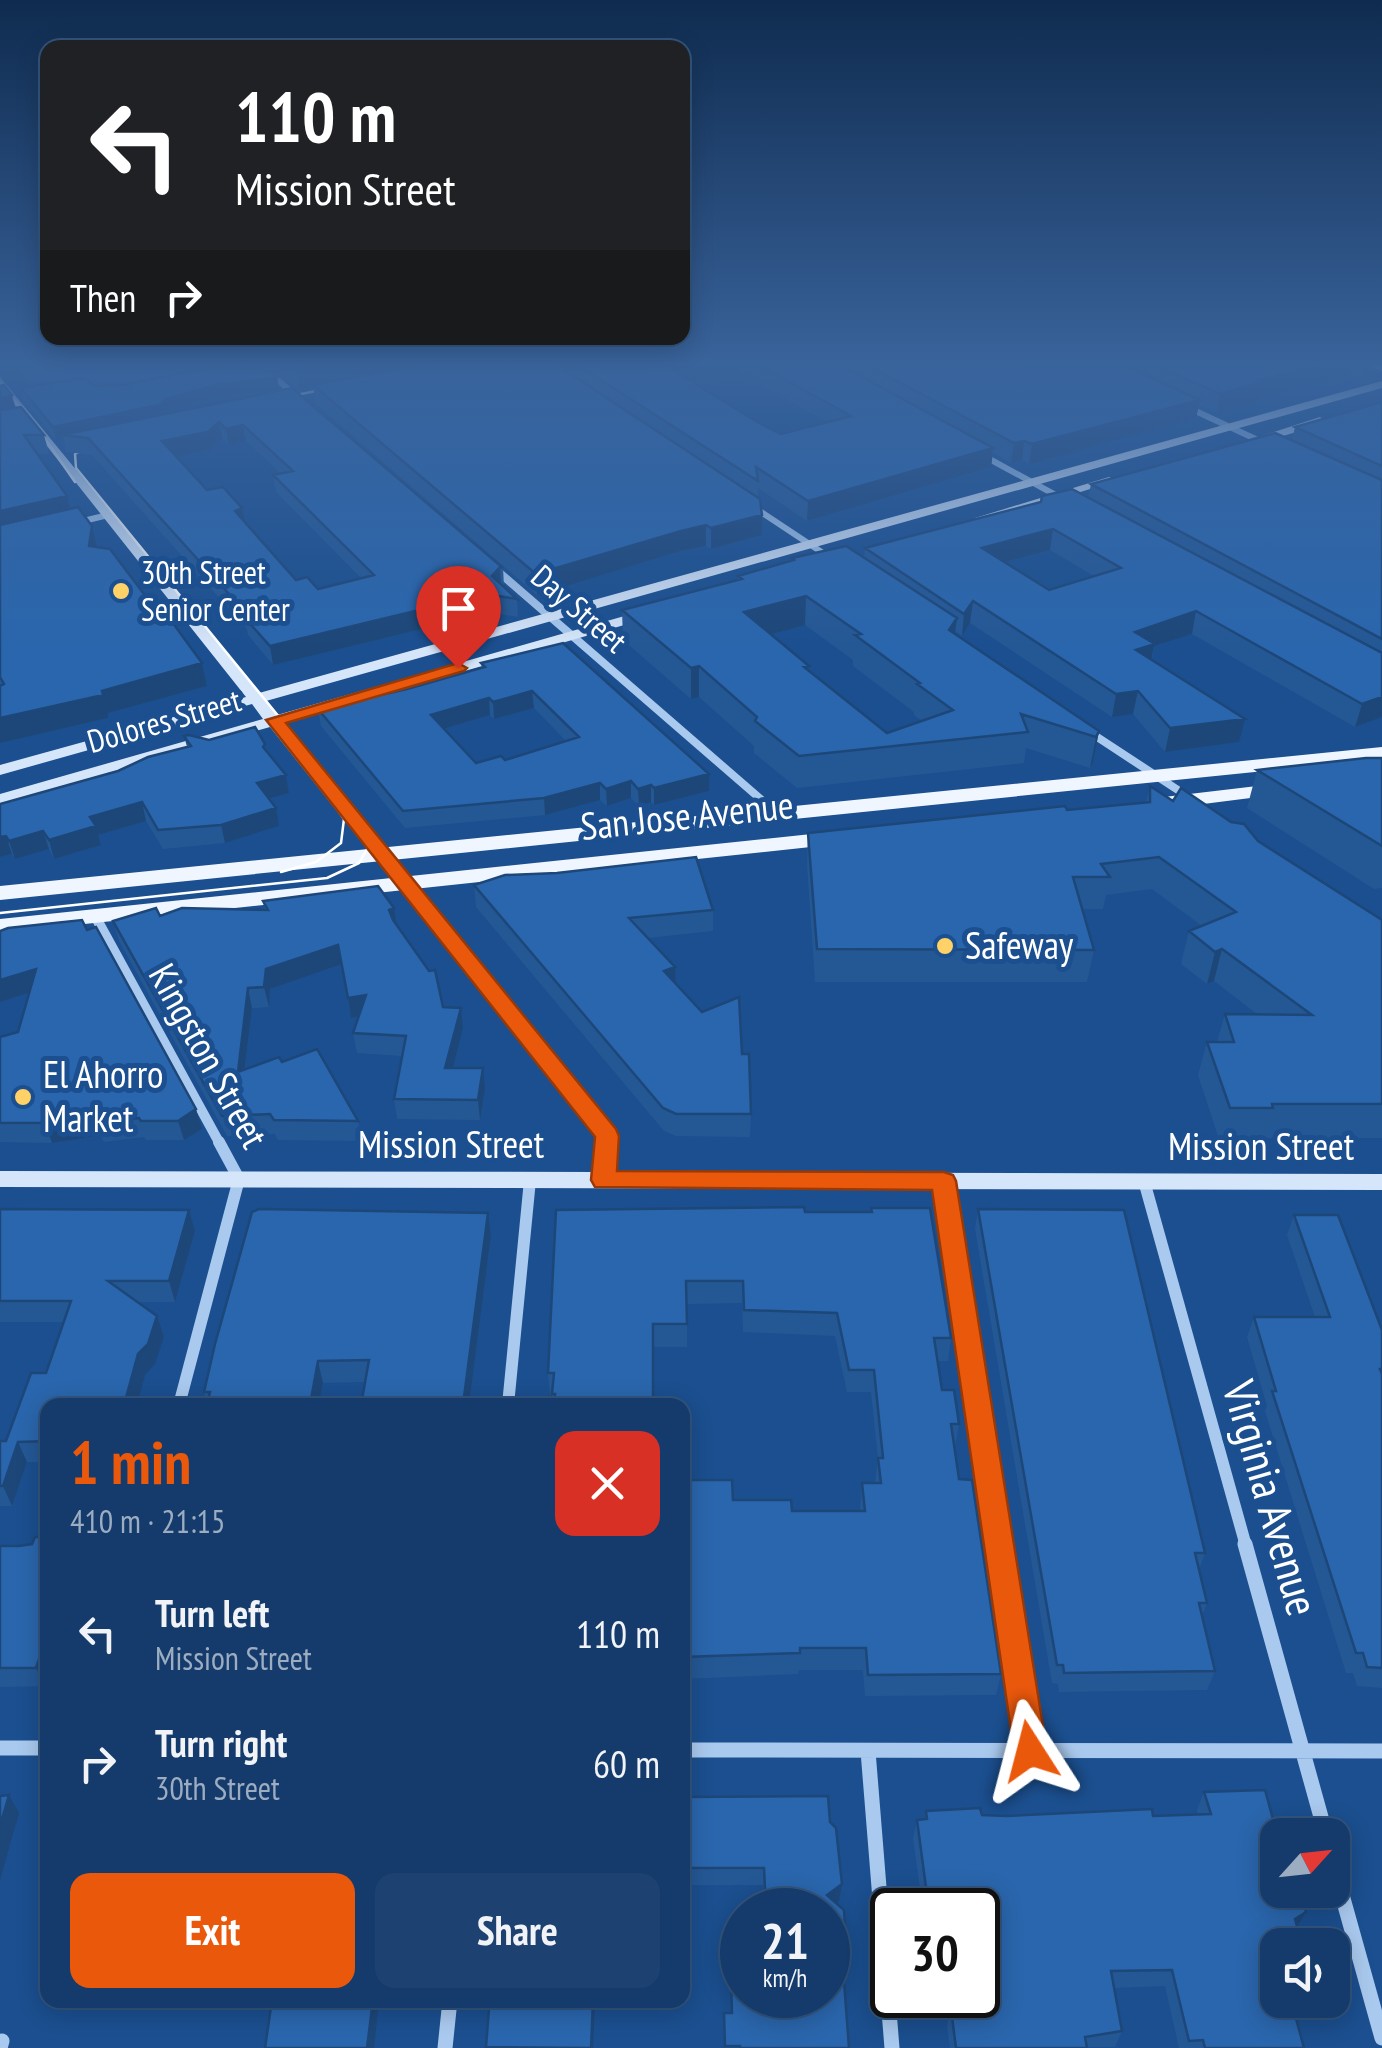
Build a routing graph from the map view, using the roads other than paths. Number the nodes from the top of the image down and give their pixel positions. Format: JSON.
{"nodes":[{"id":1,"x":62,"y":456,"type":"edge"},
{"id":2,"x":983,"y":456,"type":"edge"},
{"id":3,"x":1126,"y":456,"type":"edge"},
{"id":4,"x":1132,"y":475,"type":"edge"},
{"id":5,"x":1031,"y":482,"type":"junction"},
{"id":6,"x":1063,"y":500,"type":"junction"},
{"id":7,"x":745,"y":501,"type":"edge"},
{"id":8,"x":108,"y":515,"type":"junction"},
{"id":9,"x":964,"y":523,"type":"edge"},
{"id":10,"x":61,"y":526,"type":"edge"},
{"id":11,"x":809,"y":544,"type":"junction"},
{"id":12,"x":852,"y":555,"type":"edge"},
{"id":13,"x":834,"y":560,"type":"junction"},
{"id":14,"x":487,"y":562,"type":"edge"},
{"id":15,"x":815,"y":566,"type":"edge"},
{"id":16,"x":665,"y":608,"type":"edge"},
{"id":17,"x":549,"y":616,"type":"junction"},
{"id":18,"x":571,"y":636,"type":"junction"},
{"id":19,"x":256,"y":697,"type":"junction"},
{"id":20,"x":275,"y":720,"type":"junction"},
{"id":21,"x":1077,"y":724,"type":"edge"},
{"id":22,"x":1382,"y":753,"type":"edge"},
{"id":23,"x":0,"y":770,"type":"edge"},
{"id":24,"x":1158,"y":777,"type":"junction"},
{"id":25,"x":1296,"y":787,"type":"edge"},
{"id":26,"x":0,"y":799,"type":"edge"},
{"id":27,"x":1140,"y":805,"type":"edge"},
{"id":28,"x":1200,"y":805,"type":"junction"},
{"id":29,"x":780,"y":816,"type":"junction"},
{"id":30,"x":868,"y":835,"type":"edge"},
{"id":31,"x":385,"y":856,"type":"junction"},
{"id":32,"x":405,"y":882,"type":"junction"},
{"id":33,"x":0,"y":893,"type":"edge"},
{"id":34,"x":96,"y":916,"type":"junction"},
{"id":35,"x":0,"y":926,"type":"edge"},
{"id":36,"x":0,"y":1179,"type":"edge"},
{"id":37,"x":239,"y":1179,"type":"junction"},
{"id":38,"x":530,"y":1180,"type":"junction"},
{"id":39,"x":604,"y":1180,"type":"junction"},
{"id":40,"x":944,"y":1181,"type":"junction"},
{"id":41,"x":1144,"y":1182,"type":"junction"},
{"id":42,"x":1382,"y":1182,"type":"edge"},
{"id":43,"x":181,"y":1398,"type":"edge"},
{"id":44,"x":509,"y":1398,"type":"edge"},
{"id":45,"x":0,"y":1748,"type":"edge"},
{"id":46,"x":40,"y":1748,"type":"edge"},
{"id":47,"x":690,"y":1750,"type":"edge"},
{"id":48,"x":868,"y":1750,"type":"junction"},
{"id":49,"x":1030,"y":1751,"type":"junction"},
{"id":50,"x":1382,"y":1751,"type":"edge"},
{"id":51,"x":1303,"y":1752,"type":"junction"},
{"id":52,"x":1321,"y":1818,"type":"edge"},
{"id":53,"x":1346,"y":1908,"type":"edge"},
{"id":54,"x":449,"y":2008,"type":"edge"},
{"id":55,"x":1382,"y":2038,"type":"edge"},
{"id":56,"x":445,"y":2048,"type":"edge"},
{"id":57,"x":892,"y":2048,"type":"edge"}],
"edges":[{"from":1,"to":8,"type":"main road"},
{"from":2,"to":5,"type":"street"},
{"from":3,"to":5,"type":"main road","name":"Dolores Street"},
{"from":4,"to":6,"type":"main road"},
{"from":5,"to":6,"type":"street"},
{"from":5,"to":11,"type":"main road","name":"Dolores Street"},
{"from":6,"to":9,"type":"main road"},
{"from":7,"to":11,"type":"street"},
{"from":8,"to":10,"type":"street"},
{"from":8,"to":19,"type":"main road"},
{"from":11,"to":13,"type":"street"},
{"from":11,"to":17,"type":"main road","name":"Dolores Street"},
{"from":12,"to":13,"type":"main road"},
{"from":13,"to":15,"type":"main road"},
{"from":14,"to":17,"type":"street","name":"Day Street"},
{"from":16,"to":18,"type":"main road","name":"Dolores Street"},
{"from":17,"to":18,"type":"street","name":"Day Street"},
{"from":17,"to":19,"type":"main road","name":"Dolores Street"},
{"from":18,"to":20,"type":"main road","name":"Dolores Street"},
{"from":18,"to":29,"type":"street","name":"Day Street"},
{"from":19,"to":20,"type":"main road"},
{"from":19,"to":23,"type":"main road","name":"Dolores Street"},
{"from":20,"to":26,"type":"main road","name":"Dolores Street"},
{"from":20,"to":31,"type":"main road"},
{"from":21,"to":24,"type":"street"},
{"from":22,"to":24,"type":"main road","name":"San Jose Avenue"},
{"from":24,"to":28,"type":"street"},
{"from":24,"to":29,"type":"main road","name":"San Jose Avenue"},
{"from":25,"to":28,"type":"main road"},
{"from":27,"to":28,"type":"main road"},
{"from":29,"to":31,"type":"main road","name":"San Jose Avenue"},
{"from":30,"to":32,"type":"main road","name":"San Jose Avenue"},
{"from":31,"to":32,"type":"main road"},
{"from":31,"to":33,"type":"main road","name":"San Jose Avenue"},
{"from":32,"to":34,"type":"main road","name":"San Jose Avenue"},
{"from":32,"to":39,"type":"main road"},
{"from":34,"to":35,"type":"main road","name":"San Jose Avenue"},
{"from":34,"to":37,"type":"street","name":"Kingston Street"},
{"from":36,"to":37,"type":"main road","name":"Mission Street"},
{"from":37,"to":38,"type":"main road","name":"Mission Street"},
{"from":37,"to":43,"type":"street","name":"Kingston Street"},
{"from":38,"to":39,"type":"main road","name":"Mission Street"},
{"from":38,"to":44,"type":"street"},
{"from":39,"to":40,"type":"main road","name":"Mission Street"},
{"from":40,"to":41,"type":"main road","name":"Mission Street"},
{"from":40,"to":49,"type":"street"},
{"from":41,"to":42,"type":"main road","name":"Mission Street"},
{"from":41,"to":51,"type":"street","name":"Virginia Avenue"},
{"from":45,"to":46,"type":"street"},
{"from":47,"to":48,"type":"street"},
{"from":48,"to":49,"type":"street"},
{"from":48,"to":57,"type":"street"},
{"from":49,"to":51,"type":"street"},
{"from":50,"to":51,"type":"street"},
{"from":51,"to":52,"type":"street","name":"Virginia Avenue"},
{"from":53,"to":55,"type":"street"},
{"from":54,"to":56,"type":"street"}]}
